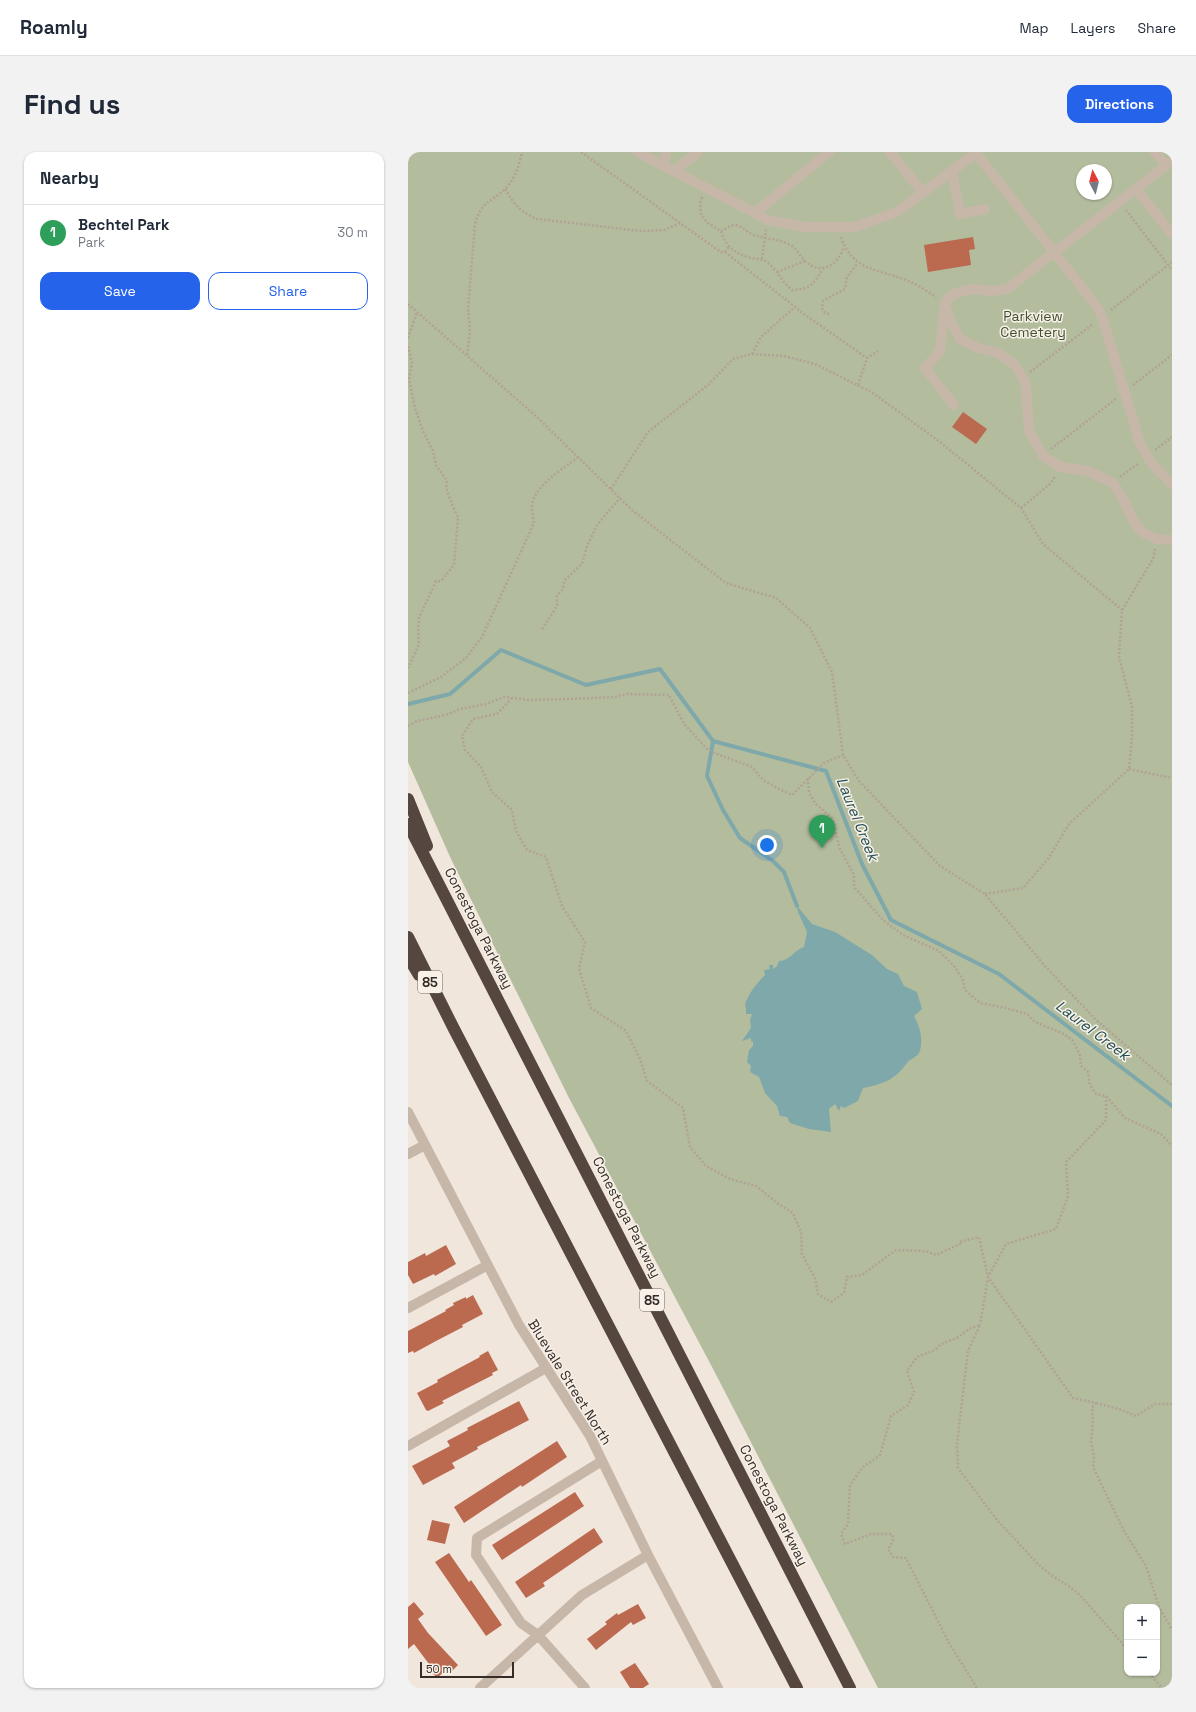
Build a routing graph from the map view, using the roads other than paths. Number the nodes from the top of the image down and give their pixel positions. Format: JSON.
{"nodes":[{"id":1,"x":637,"y":152,"type":"edge"},
{"id":2,"x":666,"y":152,"type":"edge"},
{"id":3,"x":698,"y":152,"type":"edge"},
{"id":4,"x":829,"y":152,"type":"edge"},
{"id":5,"x":890,"y":152,"type":"edge"},
{"id":6,"x":975,"y":152,"type":"edge"},
{"id":7,"x":1156,"y":152,"type":"edge"},
{"id":8,"x":1169,"y":164,"type":"edge"},
{"id":9,"x":664,"y":166,"type":"junction"},
{"id":10,"x":674,"y":171,"type":"junction"},
{"id":11,"x":952,"y":171,"type":"junction"},
{"id":12,"x":1136,"y":189,"type":"junction"},
{"id":13,"x":923,"y":193,"type":"junction"},
{"id":14,"x":985,"y":209,"type":"dead end"},
{"id":15,"x":755,"y":213,"type":"junction"},
{"id":16,"x":1172,"y":234,"type":"edge"},
{"id":17,"x":1055,"y":252,"type":"junction"},
{"id":18,"x":945,"y":302,"type":"junction"},
{"id":19,"x":954,"y":405,"type":"dead end"},
{"id":20,"x":1172,"y":484,"type":"edge"},
{"id":21,"x":1172,"y":540,"type":"edge"},
{"id":22,"x":408,"y":799,"type":"edge"},
{"id":23,"x":408,"y":824,"type":"edge"},
{"id":24,"x":454,"y":912,"type":"junction"},
{"id":25,"x":408,"y":937,"type":"edge"},
{"id":26,"x":408,"y":957,"type":"edge"},
{"id":27,"x":453,"y":1027,"type":"junction"},
{"id":28,"x":408,"y":1112,"type":"edge"},
{"id":29,"x":425,"y":1145,"type":"junction"},
{"id":30,"x":408,"y":1154,"type":"edge"},
{"id":31,"x":488,"y":1265,"type":"junction"},
{"id":32,"x":408,"y":1308,"type":"edge"},
{"id":33,"x":546,"y":1368,"type":"junction"},
{"id":34,"x":408,"y":1446,"type":"edge"},
{"id":35,"x":602,"y":1460,"type":"junction"},
{"id":36,"x":648,"y":1555,"type":"junction"},
{"id":37,"x":538,"y":1635,"type":"junction"},
{"id":38,"x":480,"y":1688,"type":"edge"},
{"id":39,"x":585,"y":1688,"type":"edge"},
{"id":40,"x":718,"y":1688,"type":"edge"},
{"id":41,"x":797,"y":1688,"type":"edge"},
{"id":42,"x":850,"y":1688,"type":"edge"}],
"edges":[{"from":1,"to":9,"type":"street"},
{"from":2,"to":9,"type":"street"},
{"from":3,"to":10,"type":"street"},
{"from":4,"to":15,"type":"street"},
{"from":5,"to":13,"type":"street"},
{"from":6,"to":11,"type":"street"},
{"from":6,"to":17,"type":"street"},
{"from":7,"to":8,"type":"street"},
{"from":8,"to":12,"type":"street"},
{"from":9,"to":10,"type":"street"},
{"from":10,"to":15,"type":"street"},
{"from":11,"to":13,"type":"street"},
{"from":11,"to":14,"type":"street"},
{"from":12,"to":16,"type":"street"},
{"from":12,"to":17,"type":"street"},
{"from":13,"to":15,"type":"street"},
{"from":17,"to":18,"type":"street"},
{"from":17,"to":20,"type":"street"},
{"from":18,"to":19,"type":"street"},
{"from":18,"to":21,"type":"street"},
{"from":22,"to":24,"type":"highway"},
{"from":23,"to":24,"type":"highway","name":"Conestoga Parkway","number":"85"},
{"from":24,"to":42,"type":"highway","name":"Conestoga Parkway","number":"85"},
{"from":25,"to":27,"type":"highway","number":"85"},
{"from":26,"to":27,"type":"highway"},
{"from":27,"to":41,"type":"highway","number":"85"},
{"from":28,"to":29,"type":"street","name":"Bluevale Street North"},
{"from":29,"to":30,"type":"street"},
{"from":29,"to":31,"type":"street","name":"Bluevale Street North"},
{"from":31,"to":32,"type":"street"},
{"from":31,"to":33,"type":"street","name":"Bluevale Street North"},
{"from":33,"to":34,"type":"street"},
{"from":33,"to":35,"type":"street","name":"Bluevale Street North"},
{"from":35,"to":36,"type":"street","name":"Bluevale Street North"},
{"from":35,"to":37,"type":"street"},
{"from":36,"to":37,"type":"street"},
{"from":36,"to":40,"type":"street","name":"Bluevale Street North"},
{"from":37,"to":38,"type":"street"},
{"from":37,"to":39,"type":"street"}]}
